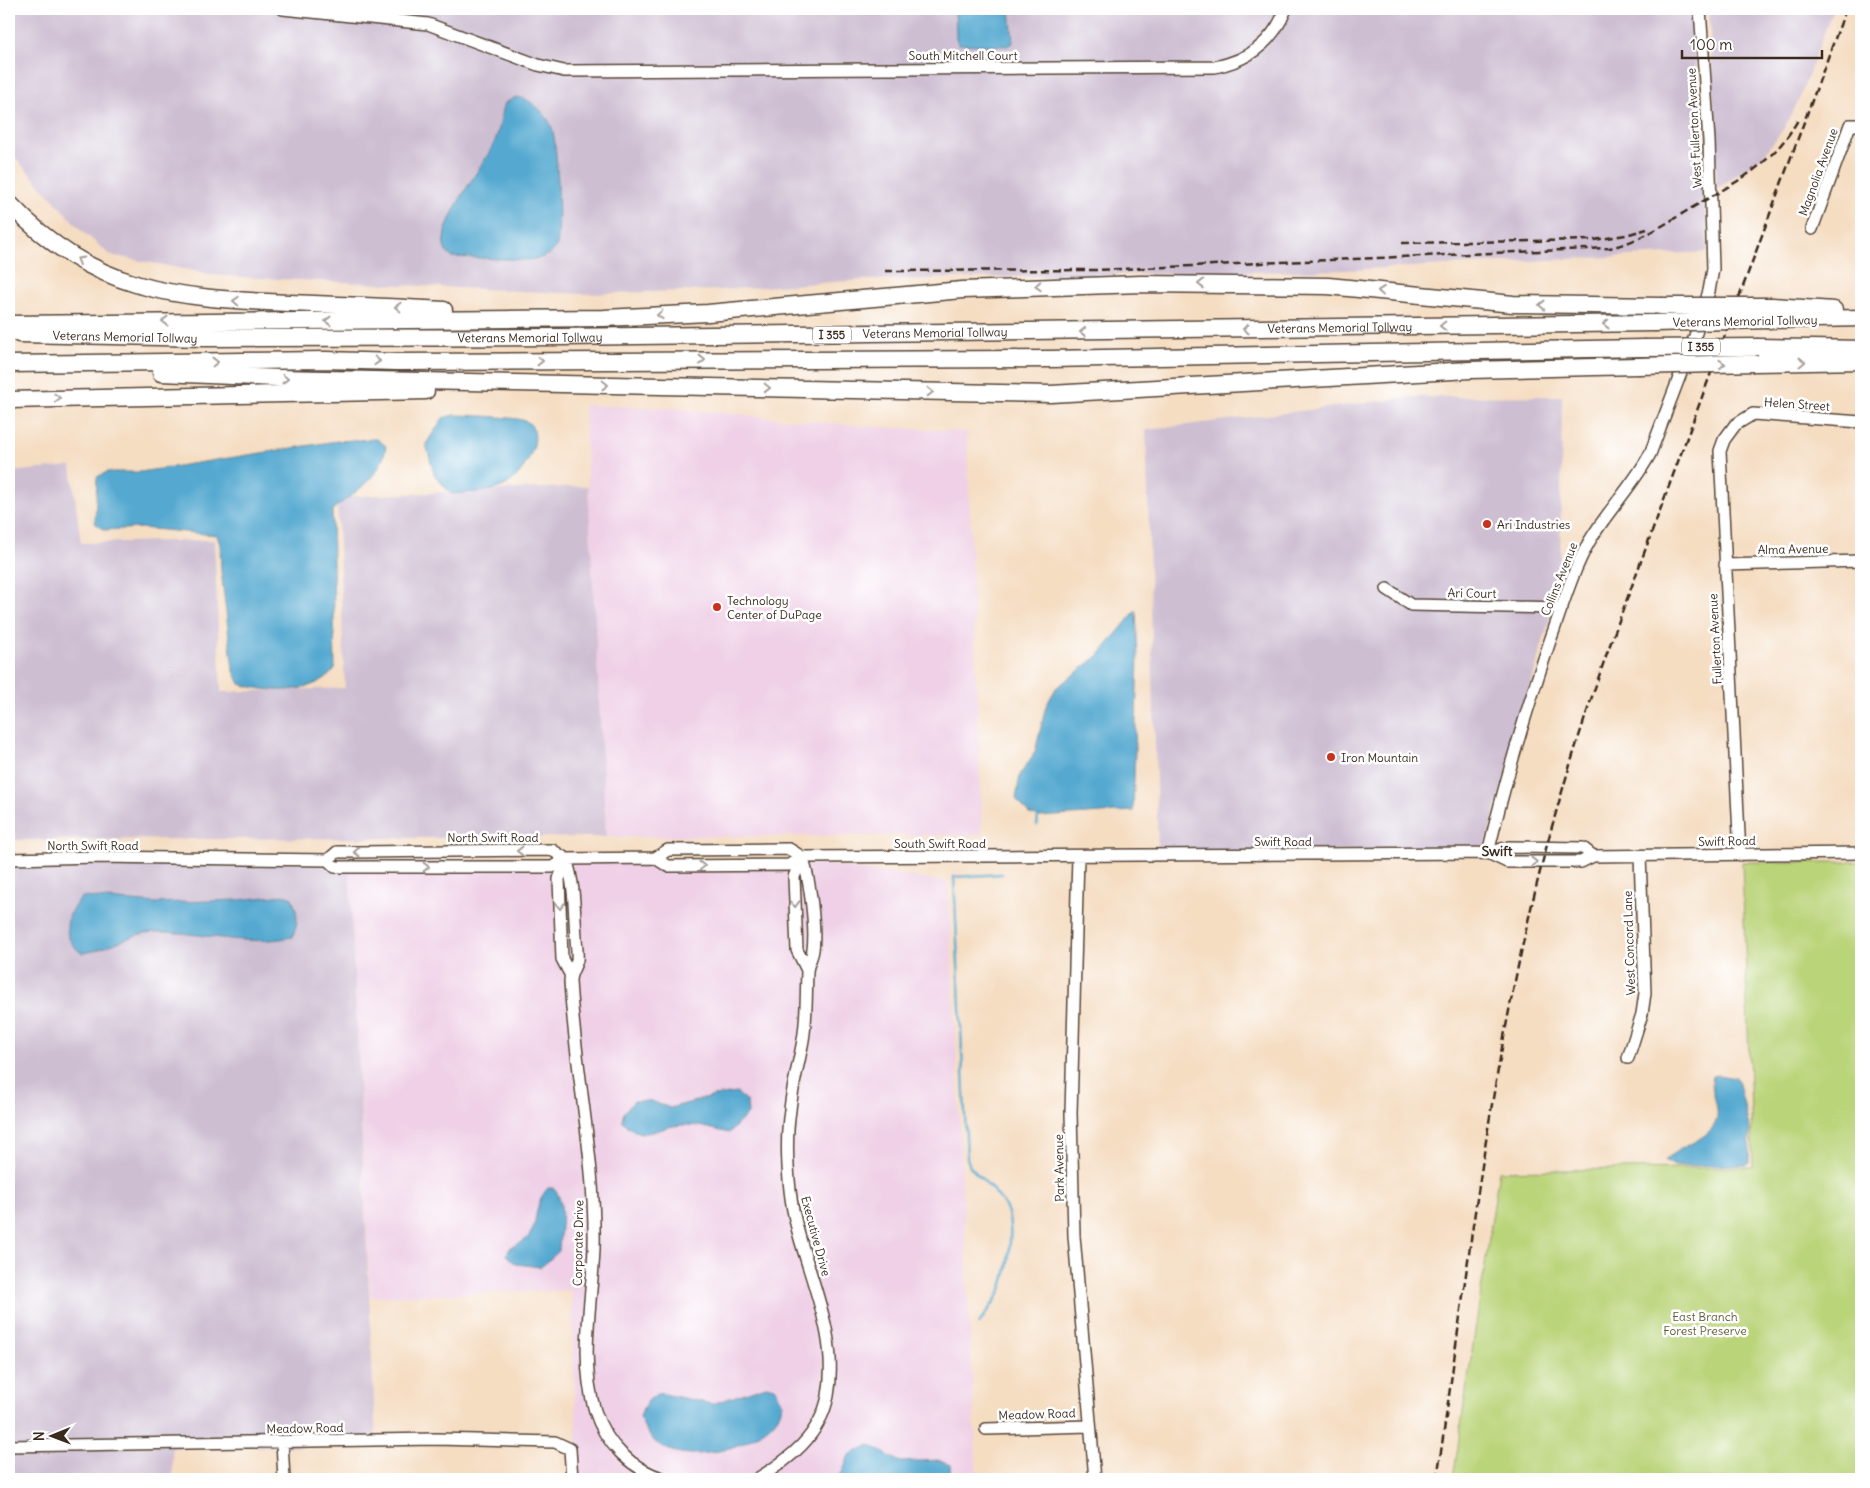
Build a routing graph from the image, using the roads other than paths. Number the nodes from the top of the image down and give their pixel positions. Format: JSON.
{"nodes":[{"id":1,"x":283,"y":9,"type":"edge"},
{"id":2,"x":1286,"y":9,"type":"edge"},
{"id":3,"x":1700,"y":9,"type":"edge"},
{"id":4,"x":1856,"y":125,"type":"edge"},
{"id":5,"x":9,"y":203,"type":"edge"},
{"id":6,"x":1812,"y":229,"type":"dead end"},
{"id":7,"x":1713,"y":246,"type":"joint"},
{"id":8,"x":1861,"y":312,"type":"edge"},
{"id":9,"x":1770,"y":313,"type":"junction"},
{"id":10,"x":604,"y":318,"type":"junction"},
{"id":11,"x":1861,"y":318,"type":"edge"},
{"id":12,"x":9,"y":324,"type":"edge"},
{"id":13,"x":9,"y":334,"type":"edge"},
{"id":14,"x":1861,"y":349,"type":"edge"},
{"id":15,"x":1861,"y":361,"type":"edge"},
{"id":16,"x":9,"y":365,"type":"edge"},
{"id":17,"x":563,"y":384,"type":"junction"},
{"id":18,"x":9,"y":400,"type":"edge"},
{"id":19,"x":1861,"y":422,"type":"edge"},
{"id":20,"x":1734,"y":425,"type":"joint"},
{"id":21,"x":1861,"y":561,"type":"edge"},
{"id":22,"x":1725,"y":564,"type":"junction"},
{"id":23,"x":1387,"y":589,"type":"dead end"},
{"id":24,"x":1562,"y":608,"type":"junction"},
{"id":25,"x":1488,"y":853,"type":"junction"},
{"id":26,"x":1861,"y":853,"type":"edge"},
{"id":27,"x":1740,"y":855,"type":"junction"},
{"id":28,"x":1078,"y":856,"type":"junction"},
{"id":29,"x":1640,"y":856,"type":"junction"},
{"id":30,"x":802,"y":857,"type":"junction"},
{"id":31,"x":656,"y":858,"type":"junction"},
{"id":32,"x":9,"y":859,"type":"edge"},
{"id":33,"x":566,"y":859,"type":"junction"},
{"id":34,"x":328,"y":860,"type":"junction"},
{"id":35,"x":1628,"y":1058,"type":"dead end"},
{"id":36,"x":1090,"y":1426,"type":"junction"},
{"id":37,"x":986,"y":1429,"type":"dead end"},
{"id":38,"x":282,"y":1442,"type":"junction"},
{"id":39,"x":9,"y":1446,"type":"edge"},
{"id":40,"x":284,"y":1479,"type":"edge"},
{"id":41,"x":572,"y":1479,"type":"edge"},
{"id":42,"x":665,"y":1479,"type":"edge"},
{"id":43,"x":757,"y":1479,"type":"edge"},
{"id":44,"x":1095,"y":1479,"type":"edge"}],
"edges":[{"from":1,"to":2,"type":"street","name":"South Mitchell Court"},
{"from":3,"to":7,"type":"street","name":"West Fullerton Avenue"},
{"from":4,"to":6,"type":"street","name":"Magnolia Avenue"},
{"from":10,"to":5,"type":"highway","one_way":true},
{"from":7,"to":24,"type":"street","name":"Collins Avenue"},
{"from":8,"to":9,"type":"highway"},
{"from":9,"to":10,"type":"highway","one_way":true,"bridge":true},
{"from":9,"to":11,"type":"highway","name":"Veterans Memorial Tollway","number":"I 355"},
{"from":9,"to":13,"type":"highway","name":"Veterans Memorial Tollway","number":"I 355","one_way":true,"bridge":true},
{"from":10,"to":12,"type":"highway","one_way":true},
{"from":16,"to":14,"type":"highway","name":"Veterans Memorial Tollway","number":"I 355","one_way":true,"bridge":true},
{"from":17,"to":15,"type":"highway","one_way":true,"bridge":true},
{"from":16,"to":17,"type":"highway","one_way":true},
{"from":18,"to":17,"type":"highway","one_way":true},
{"from":19,"to":20,"type":"street","name":"Helen Street"},
{"from":20,"to":22,"type":"street","name":"Fullerton Avenue"},
{"from":21,"to":22,"type":"street","name":"Alma Avenue"},
{"from":22,"to":27,"type":"street","name":"Fullerton Avenue"},
{"from":23,"to":24,"type":"street","name":"Ari Court"},
{"from":24,"to":25,"type":"street","name":"Collins Avenue"},
{"from":25,"to":28,"type":"street","name":"Swift Road"},
{"from":25,"to":29,"type":"street","name":"Swift Road"},
{"from":26,"to":27,"type":"street","name":"Swift Road"},
{"from":27,"to":29,"type":"street","name":"Swift Road"},
{"from":28,"to":30,"type":"street","name":"South Swift Road"},
{"from":28,"to":36,"type":"street","name":"Park Avenue"},
{"from":29,"to":35,"type":"street","name":"West Concord Lane"},
{"from":31,"to":30,"type":"street","name":"South Swift Road","one_way":true},
{"from":30,"to":31,"type":"street","name":"South Swift Road"},
{"from":30,"to":43,"type":"street","name":"Executive Drive"},
{"from":31,"to":33,"type":"street","name":"South Swift Road"},
{"from":32,"to":34,"type":"street","name":"North Swift Road"},
{"from":34,"to":33,"type":"street","name":"North Swift Road","one_way":true},
{"from":33,"to":34,"type":"street","name":"North Swift Road","one_way":true},
{"from":33,"to":42,"type":"street","name":"Corporate Drive"},
{"from":36,"to":37,"type":"street","name":"Meadow Road"},
{"from":36,"to":44,"type":"street","name":"Park Avenue"},
{"from":38,"to":39,"type":"street","name":"Meadow Road"},
{"from":38,"to":40,"type":"street"},
{"from":38,"to":41,"type":"street","name":"Meadow Road"}]}
